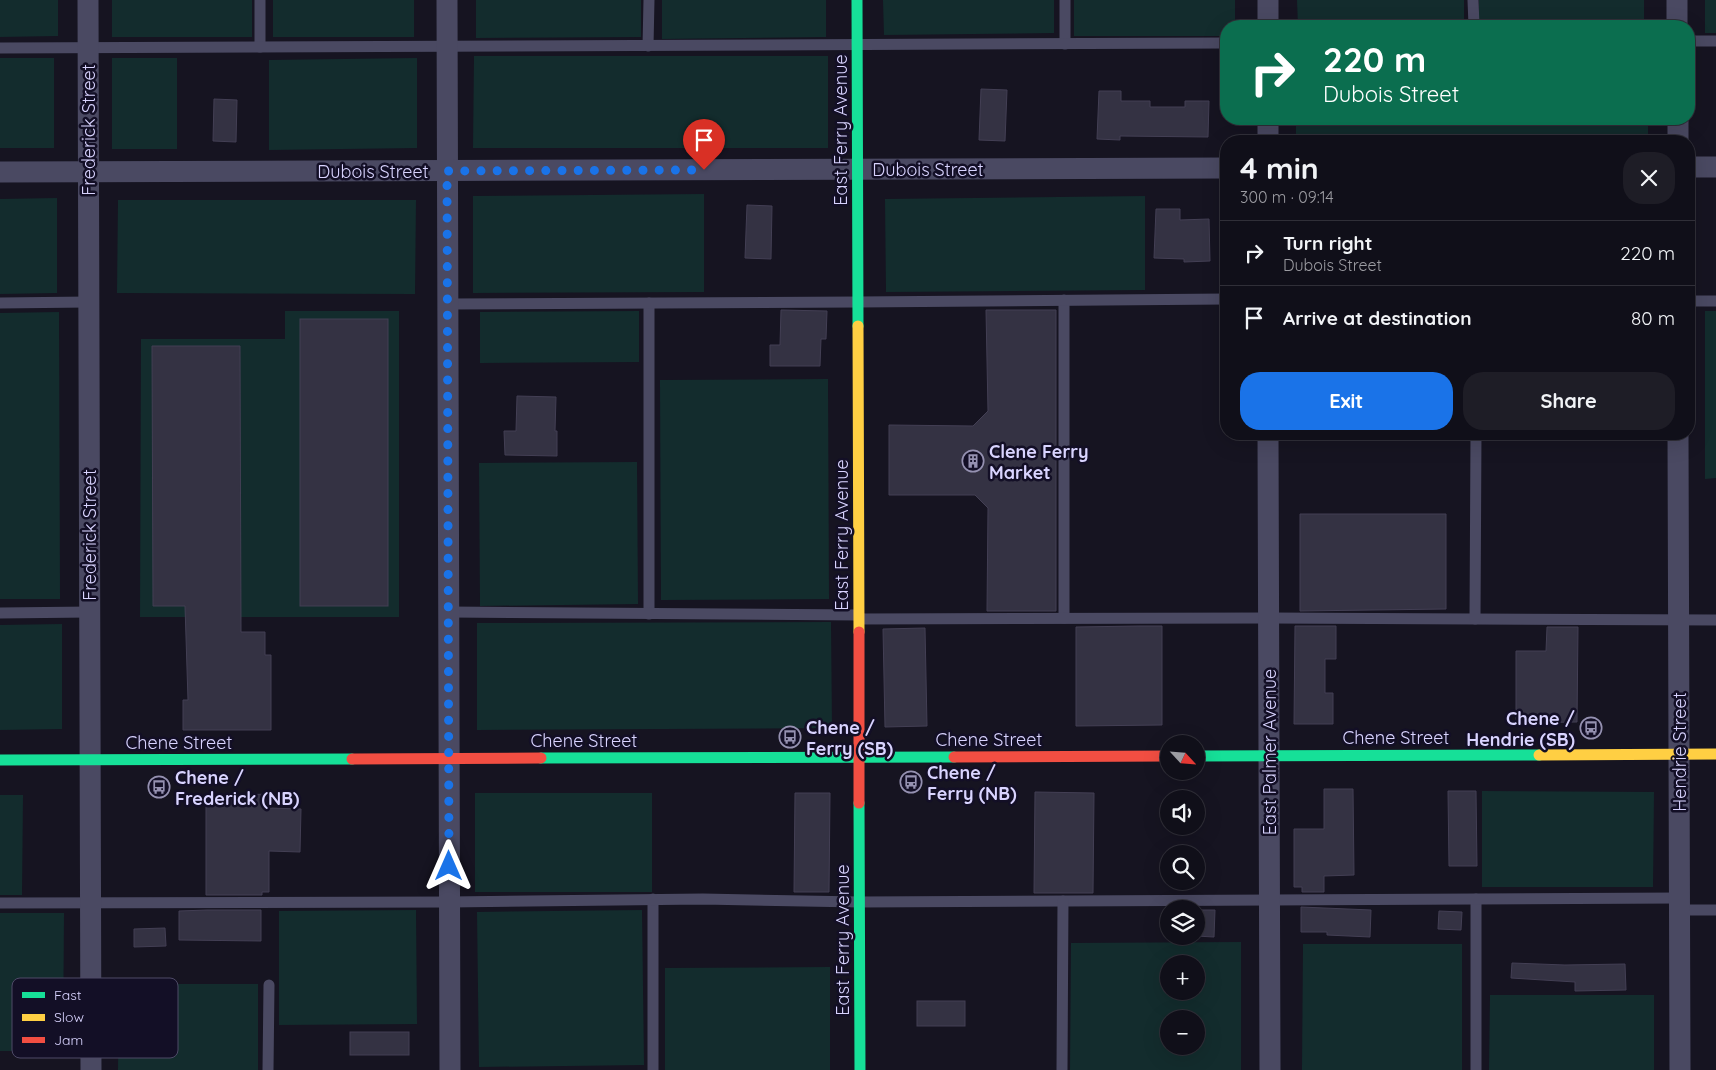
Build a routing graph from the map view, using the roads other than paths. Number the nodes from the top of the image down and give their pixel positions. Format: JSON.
{"nodes":[{"id":1,"x":88,"y":0,"type":"edge"},
{"id":2,"x":260,"y":0,"type":"edge"},
{"id":3,"x":447,"y":0,"type":"edge"},
{"id":4,"x":649,"y":0,"type":"edge"},
{"id":5,"x":857,"y":0,"type":"edge"},
{"id":6,"x":1065,"y":0,"type":"edge"},
{"id":7,"x":1268,"y":0,"type":"edge"},
{"id":8,"x":1473,"y":0,"type":"edge"},
{"id":9,"x":1677,"y":0,"type":"edge"},
{"id":10,"x":1268,"y":20,"type":"edge"},
{"id":11,"x":1474,"y":20,"type":"edge"},
{"id":12,"x":1677,"y":20,"type":"edge"},
{"id":13,"x":1695,"y":41,"type":"edge"},
{"id":14,"x":1716,"y":41,"type":"edge"},
{"id":15,"x":1220,"y":43,"type":"edge"},
{"id":16,"x":1065,"y":44,"type":"junction"},
{"id":17,"x":858,"y":45,"type":"junction"},
{"id":18,"x":648,"y":46,"type":"junction"},
{"id":19,"x":260,"y":47,"type":"junction"},
{"id":20,"x":447,"y":47,"type":"junction"},
{"id":21,"x":0,"y":48,"type":"edge"},
{"id":22,"x":88,"y":48,"type":"junction"},
{"id":23,"x":1695,"y":167,"type":"edge"},
{"id":24,"x":1716,"y":167,"type":"edge"},
{"id":25,"x":1220,"y":168,"type":"edge"},
{"id":26,"x":858,"y":169,"type":"junction"},
{"id":27,"x":88,"y":171,"type":"junction"},
{"id":28,"x":447,"y":171,"type":"junction"},
{"id":29,"x":0,"y":172,"type":"edge"},
{"id":30,"x":1220,"y":299,"type":"edge"},
{"id":31,"x":1064,"y":300,"type":"junction"},
{"id":32,"x":1695,"y":301,"type":"edge"},
{"id":33,"x":1716,"y":301,"type":"edge"},
{"id":34,"x":88,"y":302,"type":"junction"},
{"id":35,"x":858,"y":302,"type":"junction"},
{"id":36,"x":0,"y":303,"type":"edge"},
{"id":37,"x":649,"y":303,"type":"junction"},
{"id":38,"x":448,"y":304,"type":"junction"},
{"id":39,"x":1268,"y":440,"type":"edge"},
{"id":40,"x":1476,"y":440,"type":"edge"},
{"id":41,"x":1678,"y":440,"type":"edge"},
{"id":42,"x":90,"y":612,"type":"junction"},
{"id":43,"x":448,"y":612,"type":"junction"},
{"id":44,"x":0,"y":613,"type":"edge"},
{"id":45,"x":649,"y":614,"type":"junction"},
{"id":46,"x":859,"y":617,"type":"junction"},
{"id":47,"x":1064,"y":618,"type":"junction"},
{"id":48,"x":1269,"y":618,"type":"junction"},
{"id":49,"x":1475,"y":619,"type":"junction"},
{"id":50,"x":1679,"y":620,"type":"junction"},
{"id":51,"x":1716,"y":620,"type":"edge"},
{"id":52,"x":1679,"y":754,"type":"junction"},
{"id":53,"x":1716,"y":754,"type":"edge"},
{"id":54,"x":1269,"y":755,"type":"junction"},
{"id":55,"x":1160,"y":756,"type":"edge"},
{"id":56,"x":1205,"y":756,"type":"edge"},
{"id":57,"x":859,"y":757,"type":"junction"},
{"id":58,"x":449,"y":758,"type":"junction"},
{"id":59,"x":0,"y":760,"type":"edge"},
{"id":60,"x":90,"y":760,"type":"junction"},
{"id":61,"x":1476,"y":898,"type":"junction"},
{"id":62,"x":653,"y":899,"type":"junction"},
{"id":63,"x":1270,"y":900,"type":"junction"},
{"id":64,"x":1064,"y":901,"type":"junction"},
{"id":65,"x":449,"y":902,"type":"junction"},
{"id":66,"x":860,"y":902,"type":"junction"},
{"id":67,"x":0,"y":903,"type":"edge"},
{"id":68,"x":91,"y":903,"type":"junction"},
{"id":69,"x":1680,"y":904,"type":"junction"},
{"id":70,"x":1716,"y":910,"type":"edge"},
{"id":71,"x":91,"y":978,"type":"edge"},
{"id":72,"x":269,"y":985,"type":"dead end"},
{"id":73,"x":268,"y":1070,"type":"edge"},
{"id":74,"x":450,"y":1070,"type":"edge"},
{"id":75,"x":653,"y":1070,"type":"edge"},
{"id":76,"x":860,"y":1070,"type":"edge"},
{"id":77,"x":1062,"y":1070,"type":"edge"},
{"id":78,"x":1270,"y":1070,"type":"edge"},
{"id":79,"x":1476,"y":1070,"type":"edge"},
{"id":80,"x":1680,"y":1070,"type":"edge"}],
"edges":[{"from":1,"to":22,"type":"street","name":"Frederick Street"},
{"from":2,"to":19,"type":"lane"},
{"from":3,"to":20,"type":"street"},
{"from":4,"to":18,"type":"lane"},
{"from":5,"to":17,"type":"street","name":"East Ferry Avenue"},
{"from":6,"to":16,"type":"lane"},
{"from":7,"to":10,"type":"street"},
{"from":8,"to":11,"type":"lane"},
{"from":9,"to":12,"type":"street"},
{"from":13,"to":14,"type":"lane"},
{"from":15,"to":16,"type":"lane"},
{"from":16,"to":17,"type":"lane"},
{"from":17,"to":18,"type":"lane"},
{"from":17,"to":26,"type":"street","name":"East Ferry Avenue"},
{"from":18,"to":20,"type":"lane"},
{"from":19,"to":20,"type":"lane"},
{"from":19,"to":22,"type":"lane"},
{"from":20,"to":28,"type":"street"},
{"from":21,"to":22,"type":"lane"},
{"from":22,"to":27,"type":"street","name":"Frederick Street"},
{"from":23,"to":24,"type":"street"},
{"from":25,"to":26,"type":"street","name":"Dubois Street"},
{"from":26,"to":28,"type":"street","name":"Dubois Street"},
{"from":26,"to":35,"type":"street","name":"East Ferry Avenue"},
{"from":27,"to":28,"type":"street","name":"Dubois Street"},
{"from":27,"to":29,"type":"street","name":"Dubois Street"},
{"from":27,"to":34,"type":"street","name":"Frederick Street"},
{"from":28,"to":38,"type":"street"},
{"from":30,"to":31,"type":"lane"},
{"from":31,"to":35,"type":"lane"},
{"from":31,"to":47,"type":"lane"},
{"from":32,"to":33,"type":"lane"},
{"from":34,"to":36,"type":"lane"},
{"from":34,"to":42,"type":"street","name":"Frederick Street"},
{"from":35,"to":37,"type":"lane"},
{"from":35,"to":46,"type":"street","name":"East Ferry Avenue"},
{"from":37,"to":38,"type":"lane"},
{"from":37,"to":45,"type":"lane"},
{"from":38,"to":43,"type":"street"},
{"from":39,"to":48,"type":"street","name":"East Palmer Avenue"},
{"from":40,"to":49,"type":"lane"},
{"from":41,"to":50,"type":"street","name":"Hendrie Street"},
{"from":42,"to":44,"type":"lane"},
{"from":42,"to":60,"type":"street","name":"Frederick Street"},
{"from":43,"to":45,"type":"lane"},
{"from":43,"to":58,"type":"street"},
{"from":45,"to":46,"type":"lane"},
{"from":46,"to":47,"type":"lane"},
{"from":46,"to":57,"type":"street","name":"East Ferry Avenue"},
{"from":47,"to":48,"type":"lane"},
{"from":48,"to":49,"type":"lane"},
{"from":48,"to":54,"type":"street","name":"East Palmer Avenue"},
{"from":49,"to":50,"type":"lane"},
{"from":50,"to":51,"type":"lane"},
{"from":50,"to":52,"type":"street","name":"Hendrie Street"},
{"from":52,"to":53,"type":"street","name":"Chene Street"},
{"from":52,"to":54,"type":"street","name":"Chene Street"},
{"from":52,"to":69,"type":"street","name":"Hendrie Street"},
{"from":54,"to":56,"type":"street","name":"Chene Street"},
{"from":54,"to":63,"type":"street","name":"East Palmer Avenue"},
{"from":55,"to":57,"type":"street","name":"Chene Street"},
{"from":57,"to":58,"type":"street","name":"Chene Street"},
{"from":57,"to":66,"type":"street","name":"East Ferry Avenue"},
{"from":58,"to":60,"type":"street","name":"Chene Street"},
{"from":58,"to":65,"type":"street"},
{"from":59,"to":60,"type":"street","name":"Chene Street"},
{"from":60,"to":68,"type":"street","name":"Frederick Street"},
{"from":61,"to":63,"type":"lane"},
{"from":61,"to":69,"type":"lane"},
{"from":61,"to":79,"type":"lane"},
{"from":62,"to":65,"type":"lane"},
{"from":62,"to":66,"type":"lane"},
{"from":62,"to":75,"type":"lane"},
{"from":63,"to":64,"type":"lane"},
{"from":63,"to":78,"type":"street","name":"East Palmer Avenue"},
{"from":64,"to":66,"type":"lane"},
{"from":64,"to":77,"type":"lane"},
{"from":65,"to":68,"type":"lane"},
{"from":65,"to":74,"type":"street"},
{"from":66,"to":76,"type":"street","name":"East Ferry Avenue"},
{"from":67,"to":68,"type":"lane"},
{"from":68,"to":71,"type":"street","name":"Frederick Street"},
{"from":69,"to":70,"type":"lane"},
{"from":69,"to":80,"type":"street","name":"Hendrie Street"},
{"from":72,"to":73,"type":"lane"}]}
